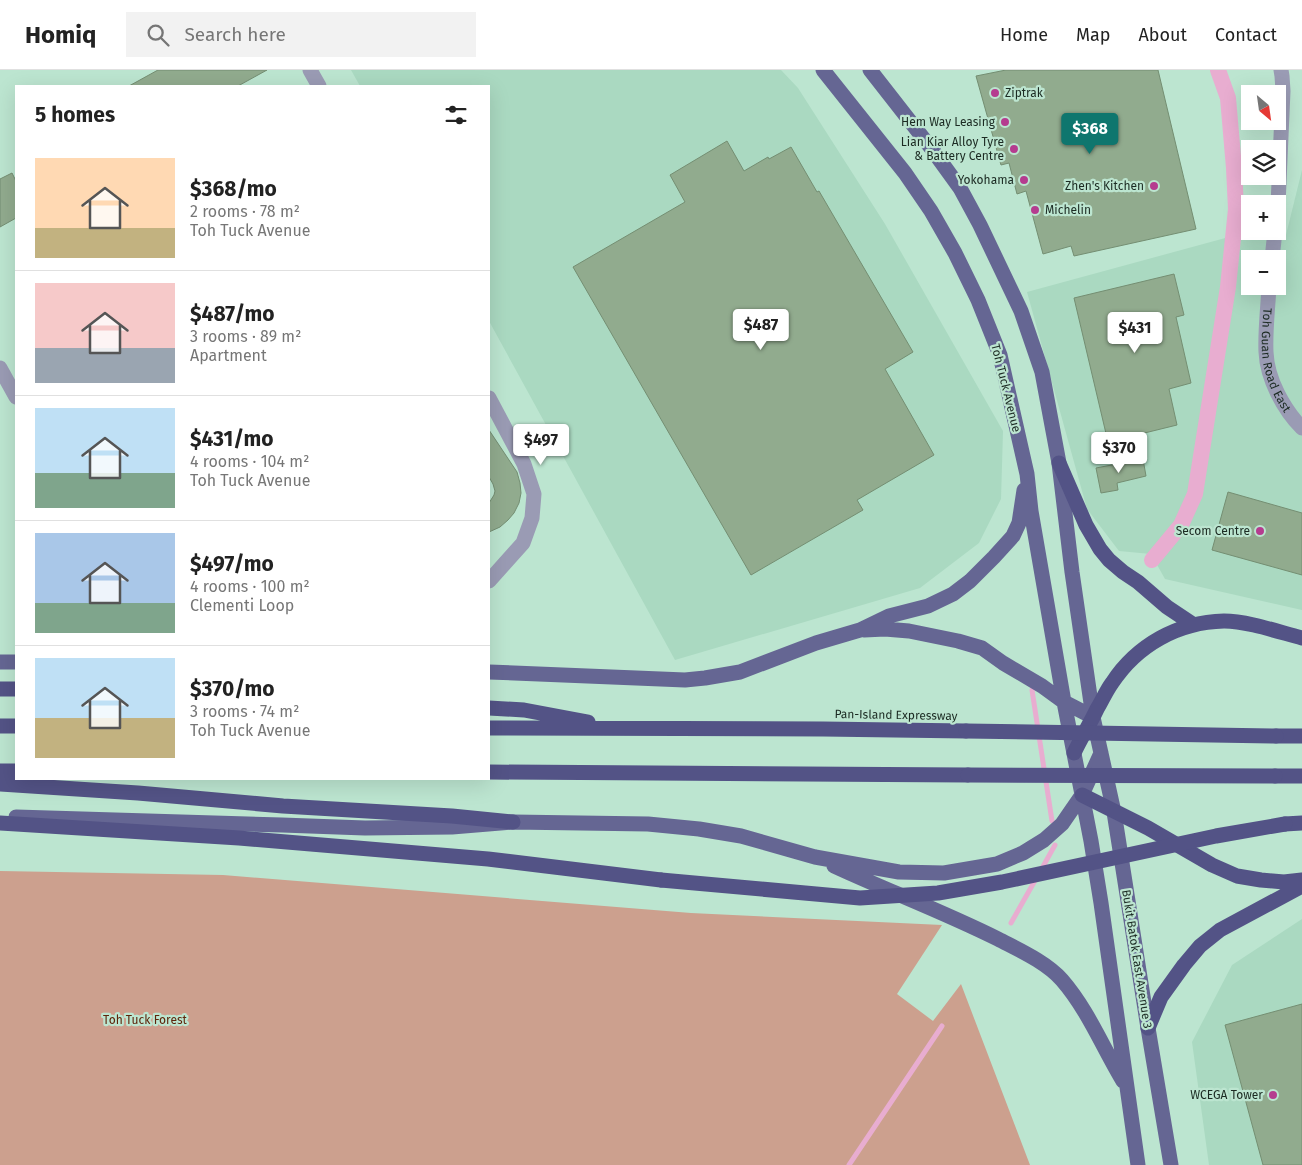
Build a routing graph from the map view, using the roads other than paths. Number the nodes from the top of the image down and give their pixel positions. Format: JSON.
{"nodes":[{"id":1,"x":310,"y":70,"type":"edge"},
{"id":2,"x":823,"y":70,"type":"edge"},
{"id":3,"x":870,"y":70,"type":"edge"},
{"id":4,"x":1281,"y":73,"type":"edge"},
{"id":5,"x":318,"y":85,"type":"edge"},
{"id":6,"x":1278,"y":195,"type":"edge"},
{"id":7,"x":1268,"y":295,"type":"edge"},
{"id":8,"x":0,"y":368,"type":"edge"},
{"id":9,"x":15,"y":395,"type":"edge"},
{"id":10,"x":490,"y":400,"type":"edge"},
{"id":11,"x":1302,"y":428,"type":"edge"},
{"id":12,"x":1059,"y":463,"type":"junction"},
{"id":13,"x":1026,"y":474,"type":"junction"},
{"id":14,"x":490,"y":580,"type":"edge"},
{"id":15,"x":1194,"y":625,"type":"junction"},
{"id":16,"x":860,"y":630,"type":"junction"},
{"id":17,"x":1302,"y":638,"type":"edge"},
{"id":18,"x":0,"y":662,"type":"edge"},
{"id":19,"x":15,"y":662,"type":"edge"},
{"id":20,"x":490,"y":672,"type":"edge"},
{"id":21,"x":0,"y":689,"type":"edge"},
{"id":22,"x":15,"y":689,"type":"edge"},
{"id":23,"x":1064,"y":702,"type":"junction"},
{"id":24,"x":490,"y":708,"type":"edge"},
{"id":25,"x":1093,"y":717,"type":"junction"},
{"id":26,"x":0,"y":726,"type":"edge"},
{"id":27,"x":15,"y":726,"type":"edge"},
{"id":28,"x":490,"y":728,"type":"edge"},
{"id":29,"x":608,"y":729,"type":"junction"},
{"id":30,"x":1302,"y":736,"type":"edge"},
{"id":31,"x":1074,"y":753,"type":"junction"},
{"id":32,"x":1101,"y":753,"type":"junction"},
{"id":33,"x":0,"y":771,"type":"edge"},
{"id":34,"x":15,"y":771,"type":"edge"},
{"id":35,"x":490,"y":772,"type":"edge"},
{"id":36,"x":1302,"y":776,"type":"edge"},
{"id":37,"x":0,"y":784,"type":"edge"},
{"id":38,"x":1082,"y":795,"type":"junction"},
{"id":39,"x":1114,"y":812,"type":"junction"},
{"id":40,"x":0,"y":821,"type":"edge"},
{"id":41,"x":513,"y":822,"type":"junction"},
{"id":42,"x":1302,"y":823,"type":"edge"},
{"id":43,"x":814,"y":857,"type":"junction"},
{"id":44,"x":1302,"y":880,"type":"edge"},
{"id":45,"x":1302,"y":886,"type":"edge"},
{"id":46,"x":1148,"y":1028,"type":"junction"},
{"id":47,"x":1126,"y":1087,"type":"junction"},
{"id":48,"x":1138,"y":1165,"type":"edge"},
{"id":49,"x":1171,"y":1165,"type":"edge"}],
"edges":[{"from":1,"to":5,"type":"street"},
{"from":2,"to":13,"type":"main road","name":"Toh Tuck Avenue"},
{"from":3,"to":12,"type":"main road"},
{"from":4,"to":6,"type":"street"},
{"from":7,"to":11,"type":"street","name":"Toh Guan Road East"},
{"from":8,"to":9,"type":"street"},
{"from":10,"to":14,"type":"street"},
{"from":12,"to":15,"type":"highway"},
{"from":12,"to":25,"type":"main road"},
{"from":13,"to":16,"type":"main road"},
{"from":13,"to":23,"type":"main road","name":"Toh Tuck Avenue"},
{"from":15,"to":17,"type":"highway"},
{"from":15,"to":25,"type":"highway"},
{"from":16,"to":20,"type":"main road"},
{"from":16,"to":23,"type":"main road"},
{"from":18,"to":19,"type":"main road"},
{"from":21,"to":22,"type":"highway"},
{"from":23,"to":25,"type":"main road"},
{"from":23,"to":31,"type":"main road","name":"Toh Tuck Avenue"},
{"from":24,"to":29,"type":"highway"},
{"from":25,"to":31,"type":"highway"},
{"from":25,"to":32,"type":"main road"},
{"from":26,"to":27,"type":"highway"},
{"from":28,"to":29,"type":"highway","name":"Pan-Island Expressway"},
{"from":29,"to":30,"type":"highway","name":"Pan-Island Expressway","bridge":true},
{"from":31,"to":38,"type":"main road"},
{"from":32,"to":38,"type":"main road"},
{"from":32,"to":39,"type":"main road","name":"Bukit Batok East Avenue 3"},
{"from":33,"to":34,"type":"highway"},
{"from":35,"to":36,"type":"highway","bridge":true},
{"from":37,"to":41,"type":"highway"},
{"from":38,"to":39,"type":"highway"},
{"from":38,"to":43,"type":"main road"},
{"from":38,"to":47,"type":"main road"},
{"from":39,"to":44,"type":"highway"},
{"from":39,"to":46,"type":"main road","name":"Bukit Batok East Avenue 3"},
{"from":40,"to":41,"type":"main road"},
{"from":40,"to":42,"type":"highway","bridge":true},
{"from":41,"to":43,"type":"main road"},
{"from":43,"to":47,"type":"main road"},
{"from":45,"to":46,"type":"highway"},
{"from":46,"to":49,"type":"main road","name":"Bukit Batok East Avenue 3"},
{"from":47,"to":48,"type":"main road"}]}
